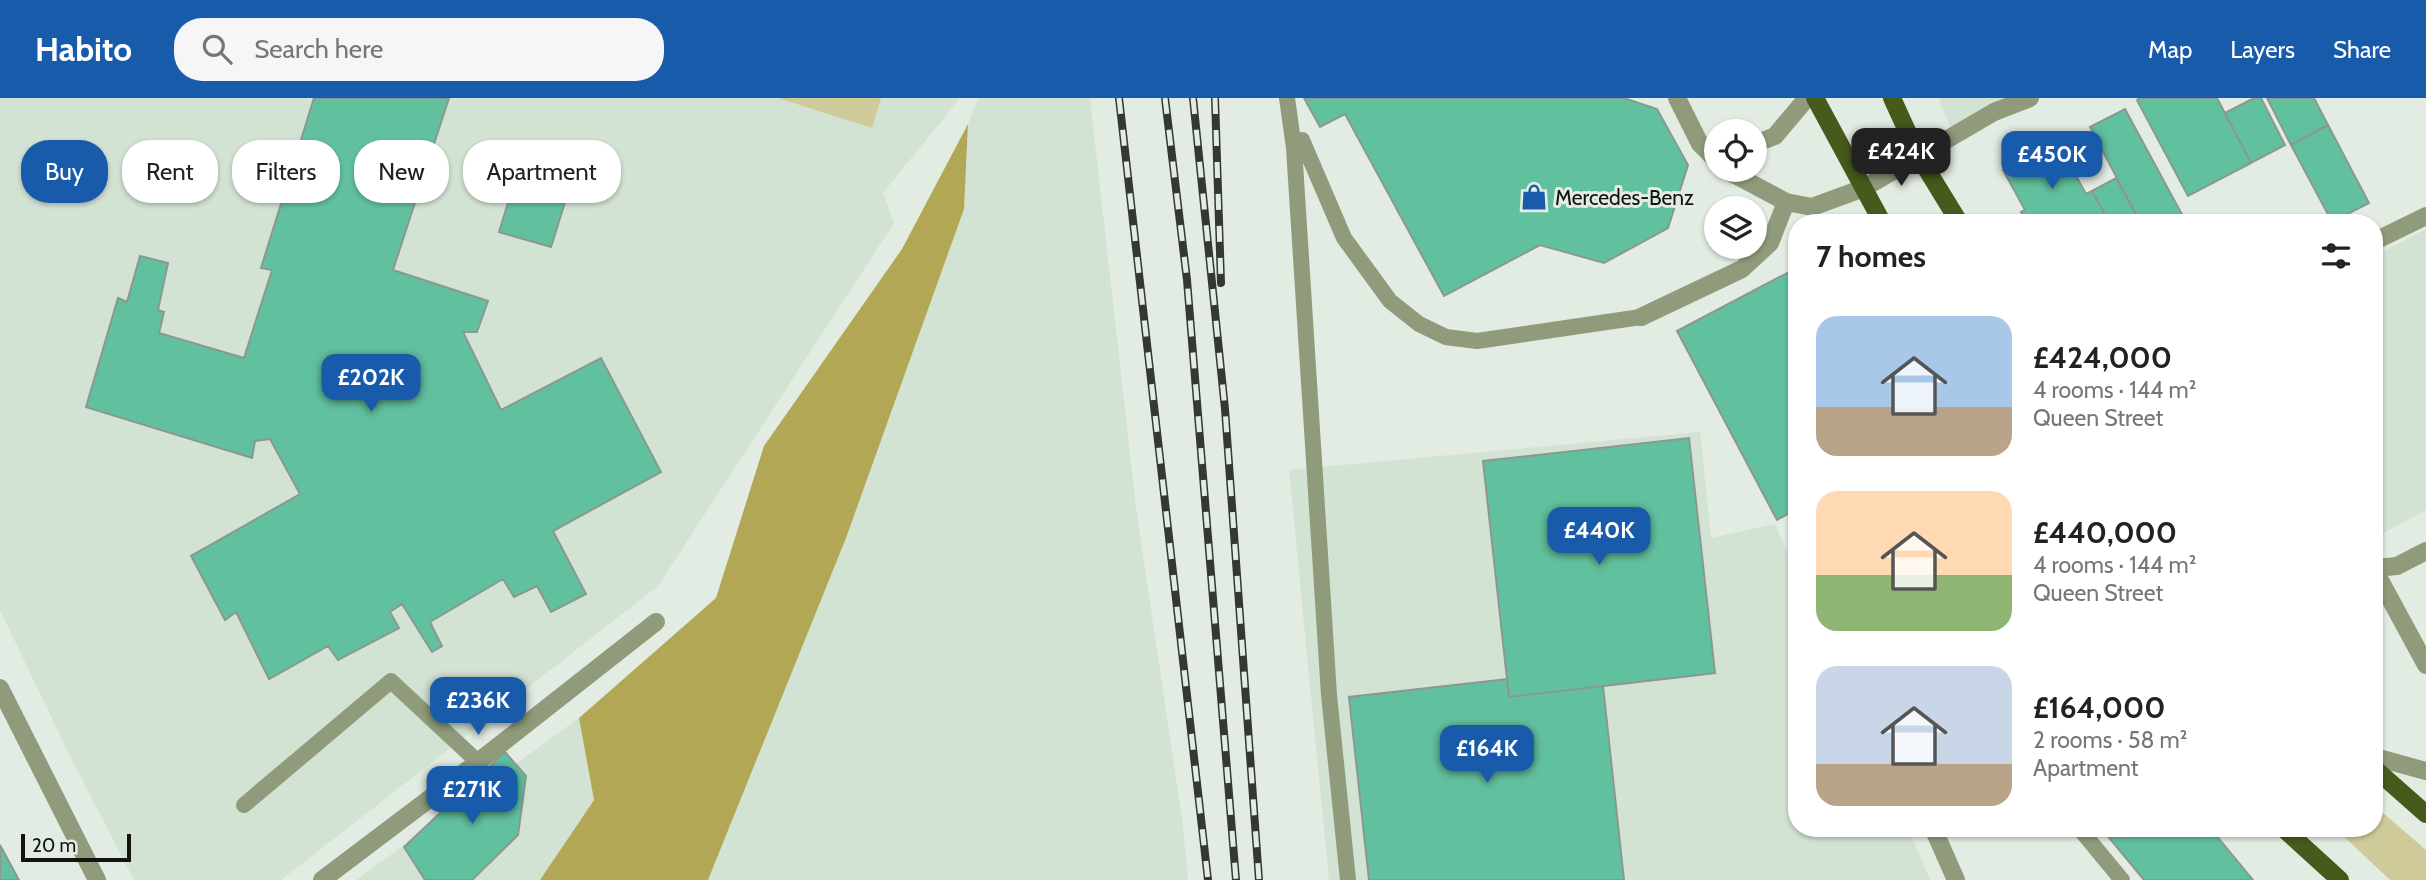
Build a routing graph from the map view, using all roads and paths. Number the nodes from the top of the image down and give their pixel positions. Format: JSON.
{"nodes":[{"id":1,"x":1287,"y":98,"type":"edge"},
{"id":2,"x":1677,"y":98,"type":"edge"},
{"id":3,"x":1807,"y":98,"type":"edge"},
{"id":4,"x":1815,"y":98,"type":"edge"},
{"id":5,"x":1892,"y":98,"type":"edge"},
{"id":6,"x":2030,"y":98,"type":"edge"},
{"id":7,"x":1992,"y":105,"type":"edge"},
{"id":8,"x":1704,"y":139,"type":"edge"},
{"id":9,"x":1767,"y":139,"type":"edge"},
{"id":10,"x":1294,"y":148,"type":"junction"},
{"id":11,"x":1918,"y":155,"type":"junction"},
{"id":12,"x":1749,"y":182,"type":"edge"},
{"id":13,"x":1864,"y":188,"type":"junction"},
{"id":14,"x":1786,"y":201,"type":"junction"},
{"id":15,"x":1878,"y":214,"type":"edge"},
{"id":16,"x":1954,"y":214,"type":"edge"},
{"id":17,"x":2426,"y":216,"type":"edge"},
{"id":18,"x":2383,"y":237,"type":"edge"},
{"id":19,"x":1641,"y":317,"type":"joint"},
{"id":20,"x":2426,"y":551,"type":"edge"},
{"id":21,"x":2383,"y":568,"type":"edge"},
{"id":22,"x":2383,"y":584,"type":"edge"},
{"id":23,"x":656,"y":622,"type":"dead end"},
{"id":24,"x":2426,"y":665,"type":"edge"},
{"id":25,"x":0,"y":688,"type":"edge"},
{"id":26,"x":2383,"y":759,"type":"edge"},
{"id":27,"x":478,"y":762,"type":"junction"},
{"id":28,"x":2426,"y":771,"type":"edge"},
{"id":29,"x":2383,"y":776,"type":"edge"},
{"id":30,"x":244,"y":805,"type":"dead end"},
{"id":31,"x":2426,"y":814,"type":"edge"},
{"id":32,"x":1938,"y":837,"type":"edge"},
{"id":33,"x":2086,"y":837,"type":"edge"},
{"id":34,"x":2293,"y":837,"type":"edge"},
{"id":35,"x":97,"y":880,"type":"edge"},
{"id":36,"x":322,"y":880,"type":"edge"},
{"id":37,"x":1348,"y":880,"type":"edge"},
{"id":38,"x":1956,"y":880,"type":"edge"},
{"id":39,"x":2122,"y":880,"type":"edge"},
{"id":40,"x":2340,"y":880,"type":"edge"}],
"edges":[{"from":1,"to":10,"type":"lane"},
{"from":2,"to":8,"type":"street"},
{"from":3,"to":9,"type":"street"},
{"from":4,"to":13,"type":"main road"},
{"from":5,"to":11,"type":"main road"},
{"from":6,"to":7,"type":"street"},
{"from":7,"to":11,"type":"street"},
{"from":10,"to":19,"type":"lane"},
{"from":10,"to":37,"type":"lane"},
{"from":11,"to":13,"type":"street"},
{"from":11,"to":16,"type":"main road"},
{"from":12,"to":14,"type":"street"},
{"from":13,"to":14,"type":"street"},
{"from":13,"to":15,"type":"main road"},
{"from":14,"to":19,"type":"street"},
{"from":17,"to":18,"type":"street"},
{"from":20,"to":21,"type":"street"},
{"from":22,"to":24,"type":"street"},
{"from":23,"to":27,"type":"street"},
{"from":25,"to":35,"type":"street"},
{"from":26,"to":28,"type":"street"},
{"from":27,"to":30,"type":"lane"},
{"from":27,"to":36,"type":"street"},
{"from":29,"to":31,"type":"main road"},
{"from":32,"to":38,"type":"street"},
{"from":33,"to":39,"type":"lane"},
{"from":34,"to":40,"type":"main road"}]}
